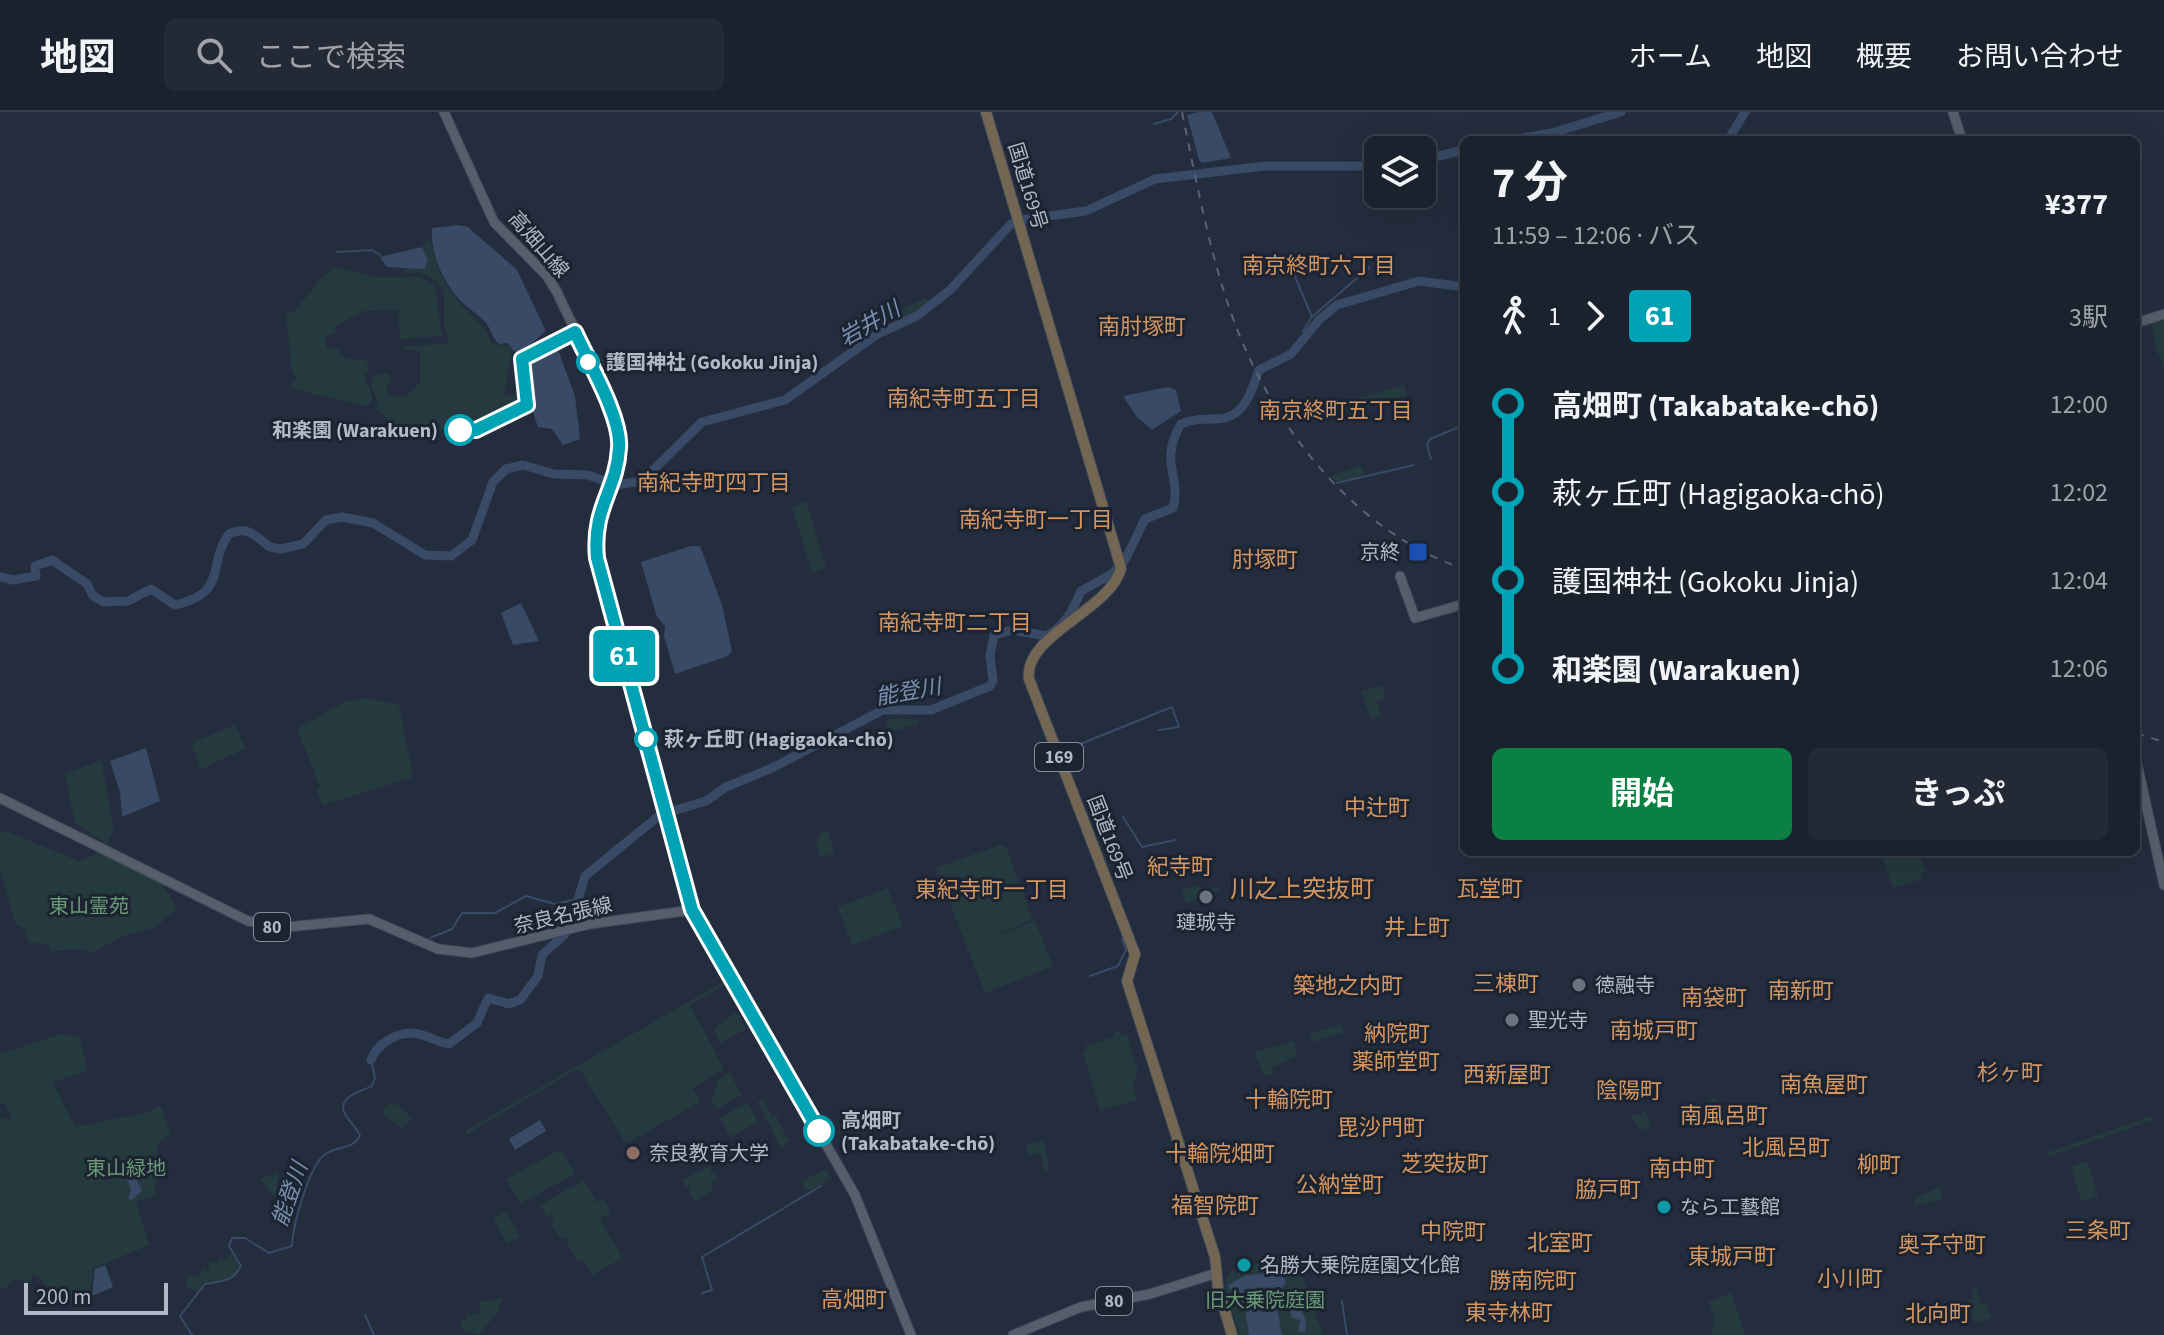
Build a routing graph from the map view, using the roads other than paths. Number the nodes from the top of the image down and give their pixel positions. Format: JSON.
{"nodes":[{"id":1,"x":444,"y":112,"type":"edge"},
{"id":2,"x":986,"y":112,"type":"edge"},
{"id":3,"x":1953,"y":112,"type":"edge"},
{"id":4,"x":1961,"y":136,"type":"edge"},
{"id":5,"x":2164,"y":314,"type":"edge"},
{"id":6,"x":2140,"y":322,"type":"edge"},
{"id":7,"x":1400,"y":576,"type":"dead end"},
{"id":8,"x":1460,"y":605,"type":"edge"},
{"id":9,"x":2140,"y":777,"type":"edge"},
{"id":10,"x":0,"y":798,"type":"edge"},
{"id":11,"x":2164,"y":884,"type":"edge"},
{"id":12,"x":692,"y":910,"type":"junction"},
{"id":13,"x":1217,"y":1273,"type":"junction"},
{"id":14,"x":911,"y":1335,"type":"edge"},
{"id":15,"x":1013,"y":1335,"type":"edge"},
{"id":16,"x":1232,"y":1335,"type":"edge"}],
"edges":[{"from":1,"to":12,"type":"main road","name":"高畑山線"},
{"from":2,"to":13,"type":"highway","name":"国道169号","number":"169"},
{"from":3,"to":4,"type":"main road"},
{"from":5,"to":6,"type":"main road"},
{"from":7,"to":8,"type":"main road"},
{"from":9,"to":11,"type":"main road"},
{"from":10,"to":12,"type":"main road","name":"奈良名張線","number":"80"},
{"from":12,"to":14,"type":"main road"},
{"from":13,"to":15,"type":"main road","number":"80"},
{"from":13,"to":16,"type":"highway","name":"国道169号","number":"169"}]}
